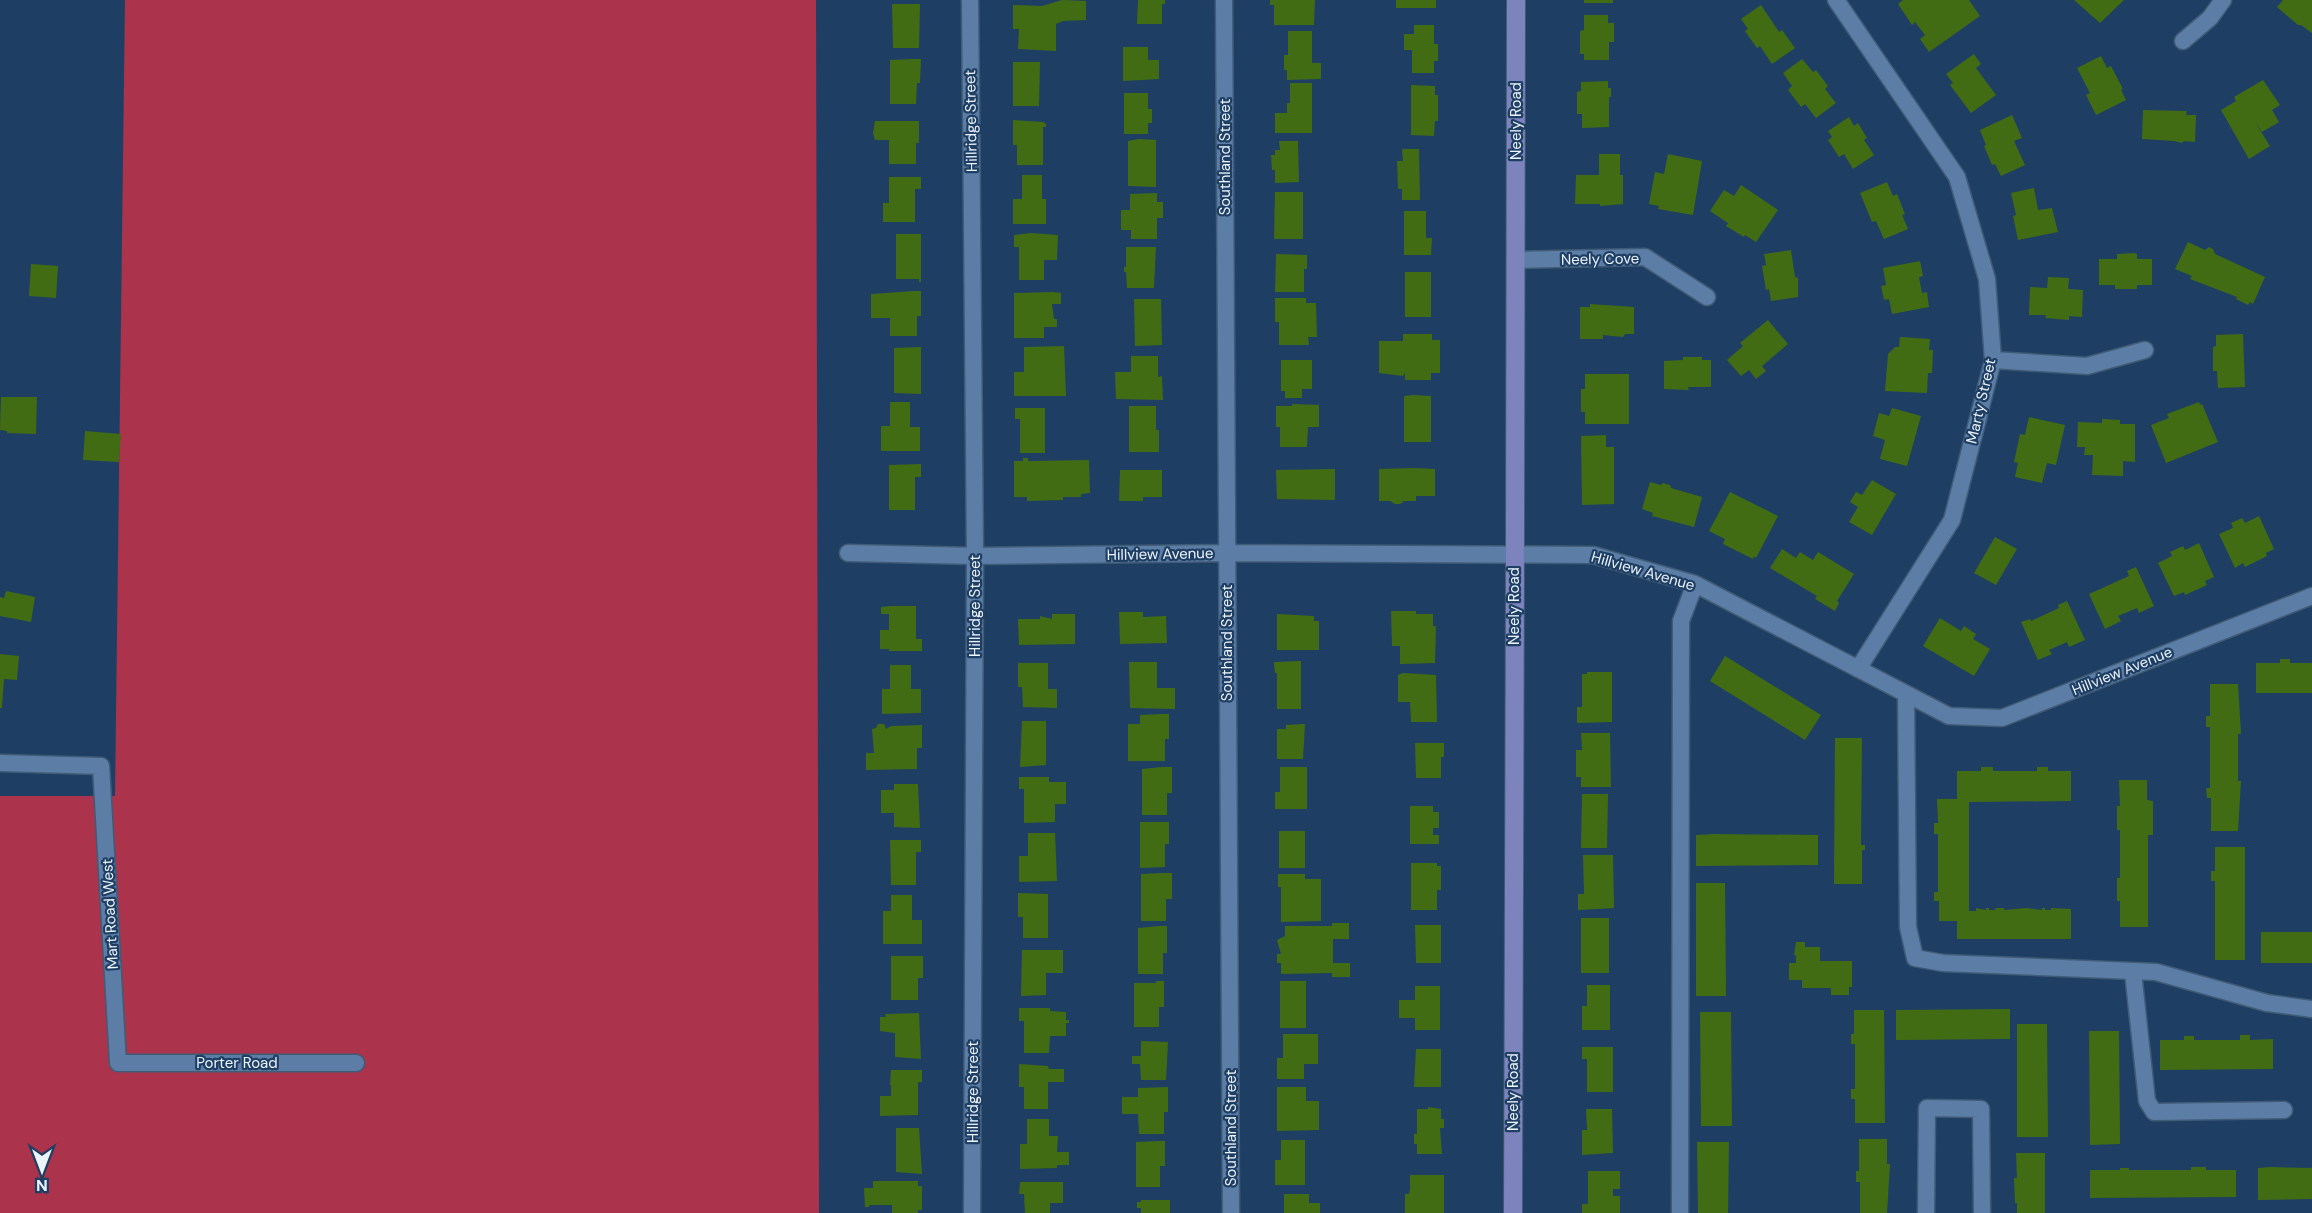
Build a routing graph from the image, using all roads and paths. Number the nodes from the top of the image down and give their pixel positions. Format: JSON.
{"nodes":[{"id":1,"x":970,"y":0,"type":"edge"},
{"id":2,"x":1224,"y":0,"type":"edge"},
{"id":3,"x":1516,"y":0,"type":"edge"},
{"id":4,"x":1836,"y":0,"type":"edge"},
{"id":5,"x":2223,"y":0,"type":"edge"},
{"id":6,"x":2183,"y":41,"type":"dead end"},
{"id":7,"x":1517,"y":260,"type":"junction"},
{"id":8,"x":1707,"y":297,"type":"dead end"},
{"id":9,"x":2145,"y":350,"type":"dead end"},
{"id":10,"x":1992,"y":360,"type":"junction"},
{"id":11,"x":848,"y":553,"type":"dead end"},
{"id":12,"x":1226,"y":553,"type":"junction"},
{"id":13,"x":975,"y":556,"type":"junction"},
{"id":14,"x":1514,"y":556,"type":"junction"},
{"id":15,"x":1695,"y":584,"type":"junction"},
{"id":16,"x":2312,"y":596,"type":"edge"},
{"id":17,"x":1858,"y":669,"type":"junction"},
{"id":18,"x":1906,"y":694,"type":"junction"},
{"id":19,"x":0,"y":763,"type":"edge"},
{"id":20,"x":2133,"y":972,"type":"junction"},
{"id":21,"x":2312,"y":1009,"type":"edge"},
{"id":22,"x":118,"y":1063,"type":"joint"},
{"id":23,"x":356,"y":1063,"type":"dead end"},
{"id":24,"x":2284,"y":1110,"type":"dead end"},
{"id":25,"x":972,"y":1213,"type":"edge"},
{"id":26,"x":1231,"y":1213,"type":"edge"},
{"id":27,"x":1513,"y":1213,"type":"edge"},
{"id":28,"x":1680,"y":1213,"type":"edge"},
{"id":29,"x":1926,"y":1213,"type":"edge"},
{"id":30,"x":1982,"y":1213,"type":"edge"}],
"edges":[{"from":1,"to":13,"type":"street","name":"Hillridge Street"},
{"from":2,"to":12,"type":"street","name":"Southland Street"},
{"from":3,"to":7,"type":"street","name":"Neely Road"},
{"from":4,"to":10,"type":"street","name":"Marty Street"},
{"from":5,"to":6,"type":"street"},
{"from":7,"to":8,"type":"street","name":"Neely Cove"},
{"from":7,"to":14,"type":"street","name":"Neely Road"},
{"from":9,"to":10,"type":"street"},
{"from":10,"to":17,"type":"street","name":"Marty Street"},
{"from":11,"to":13,"type":"street","name":"Hillview Avenue"},
{"from":12,"to":13,"type":"street","name":"Hillview Avenue"},
{"from":12,"to":14,"type":"street","name":"Hillview Avenue"},
{"from":12,"to":26,"type":"street","name":"Southland Street"},
{"from":13,"to":25,"type":"street","name":"Hillridge Street"},
{"from":14,"to":15,"type":"street","name":"Hillview Avenue"},
{"from":14,"to":27,"type":"street","name":"Neely Road"},
{"from":15,"to":17,"type":"street","name":"Hillview Avenue"},
{"from":15,"to":28,"type":"street"},
{"from":16,"to":18,"type":"street","name":"Hillview Avenue"},
{"from":17,"to":18,"type":"street","name":"Hillview Avenue"},
{"from":18,"to":20,"type":"street"},
{"from":19,"to":22,"type":"street","name":"Mart Road West"},
{"from":20,"to":21,"type":"street"},
{"from":20,"to":24,"type":"street"},
{"from":22,"to":23,"type":"street","name":"Porter Road"},
{"from":29,"to":30,"type":"street"}]}
